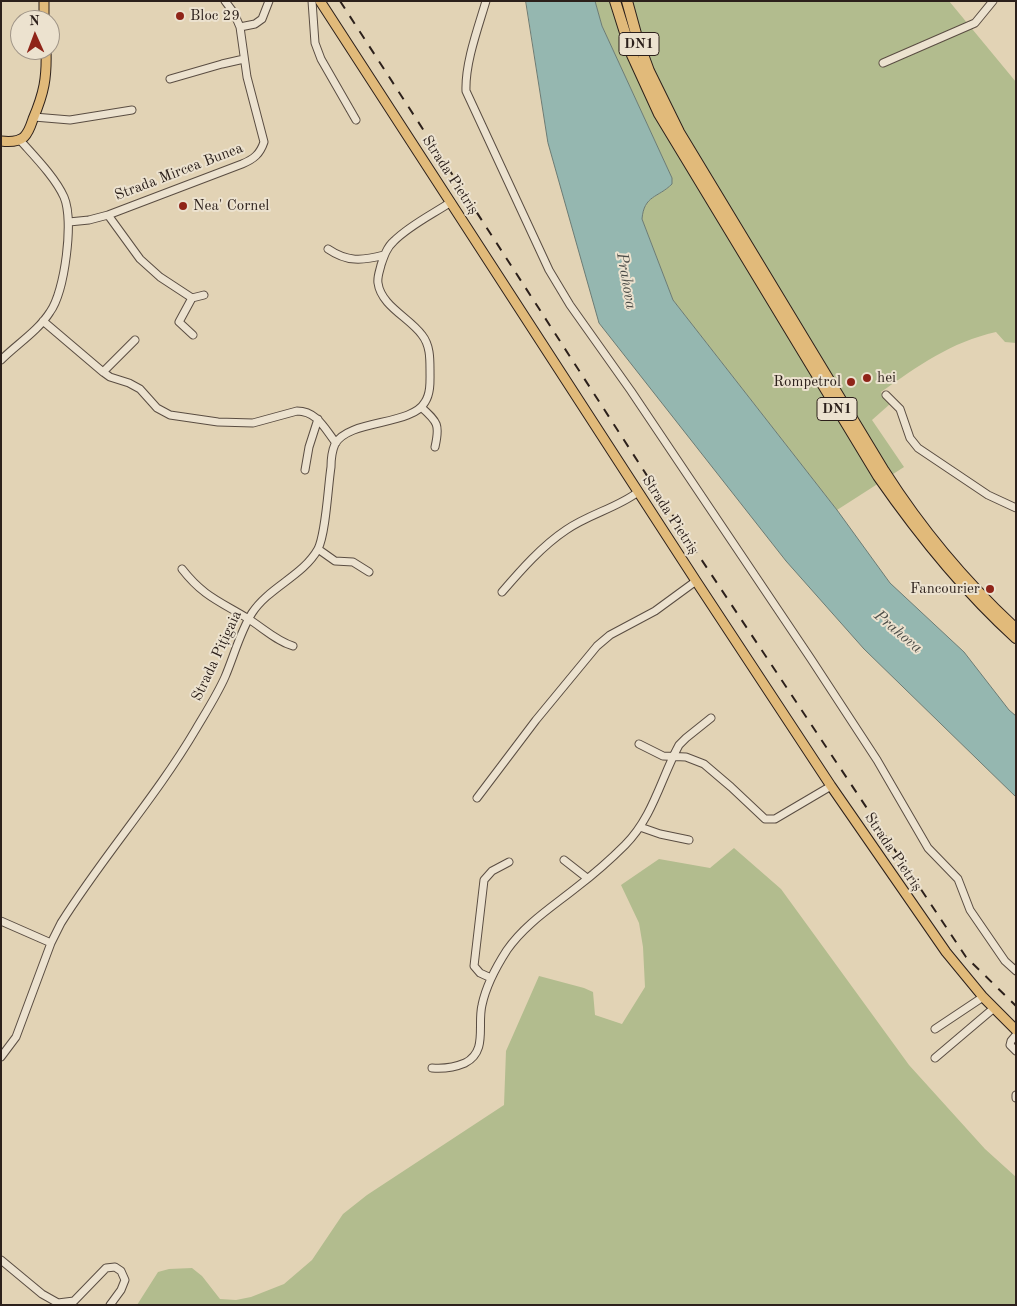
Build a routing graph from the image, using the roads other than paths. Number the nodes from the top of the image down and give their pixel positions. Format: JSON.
{"nodes":[{"id":1,"x":225,"y":1,"type":"edge"},
{"id":2,"x":269,"y":1,"type":"edge"},
{"id":3,"x":312,"y":1,"type":"edge"},
{"id":4,"x":320,"y":1,"type":"edge"},
{"id":5,"x":486,"y":1,"type":"edge"},
{"id":6,"x":615,"y":1,"type":"edge"},
{"id":7,"x":627,"y":1,"type":"edge"},
{"id":8,"x":993,"y":1,"type":"edge"},
{"id":9,"x":240,"y":27,"type":"junction"},
{"id":10,"x":244,"y":59,"type":"junction"},
{"id":11,"x":46,"y":60,"type":"edge"},
{"id":12,"x":883,"y":63,"type":"dead end"},
{"id":13,"x":170,"y":79,"type":"dead end"},
{"id":14,"x":132,"y":110,"type":"dead end"},
{"id":15,"x":34,"y":116,"type":"junction"},
{"id":16,"x":356,"y":120,"type":"dead end"},
{"id":17,"x":19,"y":139,"type":"junction"},
{"id":18,"x":1,"y":142,"type":"edge"},
{"id":19,"x":451,"y":202,"type":"junction"},
{"id":20,"x":108,"y":215,"type":"junction"},
{"id":21,"x":69,"y":222,"type":"junction"},
{"id":22,"x":328,"y":249,"type":"dead end"},
{"id":23,"x":384,"y":256,"type":"junction"},
{"id":24,"x":204,"y":295,"type":"dead end"},
{"id":25,"x":192,"y":298,"type":"junction"},
{"id":26,"x":43,"y":321,"type":"junction"},
{"id":27,"x":193,"y":335,"type":"dead end"},
{"id":28,"x":135,"y":340,"type":"dead end"},
{"id":29,"x":1,"y":360,"type":"edge"},
{"id":30,"x":103,"y":372,"type":"junction"},
{"id":31,"x":886,"y":395,"type":"dead end"},
{"id":32,"x":421,"y":407,"type":"junction"},
{"id":33,"x":318,"y":419,"type":"junction"},
{"id":34,"x":336,"y":443,"type":"junction"},
{"id":35,"x":435,"y":447,"type":"dead end"},
{"id":36,"x":304,"y":470,"type":"dead end"},
{"id":37,"x":638,"y":492,"type":"junction"},
{"id":38,"x":1016,"y":508,"type":"edge"},
{"id":39,"x":318,"y":549,"type":"junction"},
{"id":40,"x":182,"y":569,"type":"dead end"},
{"id":41,"x":369,"y":572,"type":"dead end"},
{"id":42,"x":696,"y":581,"type":"junction"},
{"id":43,"x":502,"y":592,"type":"dead end"},
{"id":44,"x":249,"y":619,"type":"junction"},
{"id":45,"x":1016,"y":628,"type":"edge"},
{"id":46,"x":1016,"y":638,"type":"edge"},
{"id":47,"x":294,"y":646,"type":"dead end"},
{"id":48,"x":711,"y":718,"type":"dead end"},
{"id":49,"x":639,"y":744,"type":"dead end"},
{"id":50,"x":673,"y":756,"type":"junction"},
{"id":51,"x":831,"y":786,"type":"junction"},
{"id":52,"x":477,"y":798,"type":"dead end"},
{"id":53,"x":640,"y":826,"type":"junction"},
{"id":54,"x":689,"y":840,"type":"dead end"},
{"id":55,"x":564,"y":860,"type":"dead end"},
{"id":56,"x":509,"y":862,"type":"dead end"},
{"id":57,"x":587,"y":878,"type":"junction"},
{"id":58,"x":1,"y":921,"type":"edge"},
{"id":59,"x":51,"y":943,"type":"junction"},
{"id":60,"x":1016,"y":971,"type":"edge"},
{"id":61,"x":492,"y":978,"type":"junction"},
{"id":62,"x":983,"y":997,"type":"junction"},
{"id":63,"x":994,"y":1008,"type":"junction"},
{"id":64,"x":935,"y":1029,"type":"dead end"},
{"id":65,"x":1016,"y":1030,"type":"edge"},
{"id":66,"x":1016,"y":1035,"type":"edge"},
{"id":67,"x":1016,"y":1050,"type":"edge"},
{"id":68,"x":1,"y":1056,"type":"edge"},
{"id":69,"x":935,"y":1058,"type":"dead end"},
{"id":70,"x":432,"y":1068,"type":"dead end"},
{"id":71,"x":1,"y":1260,"type":"edge"},
{"id":72,"x":110,"y":1305,"type":"edge"}],
"edges":[{"from":1,"to":9,"type":"street"},
{"from":2,"to":9,"type":"street"},
{"from":3,"to":16,"type":"street"},
{"from":4,"to":19,"type":"main road","name":"Strada Pietriș"},
{"from":5,"to":60,"type":"street"},
{"from":6,"to":46,"type":"highway","number":"DN1"},
{"from":7,"to":45,"type":"highway","number":"DN1"},
{"from":8,"to":12,"type":"street"},
{"from":9,"to":10,"type":"street","name":"Strada Mircea Bunea"},
{"from":10,"to":13,"type":"street"},
{"from":10,"to":20,"type":"street","name":"Strada Mircea Bunea"},
{"from":11,"to":15,"type":"main road"},
{"from":14,"to":15,"type":"street"},
{"from":15,"to":17,"type":"main road"},
{"from":17,"to":18,"type":"main road"},
{"from":17,"to":21,"type":"street"},
{"from":19,"to":23,"type":"street"},
{"from":19,"to":37,"type":"main road","name":"Strada Pietriș"},
{"from":20,"to":21,"type":"street","name":"Strada Mircea Bunea"},
{"from":20,"to":25,"type":"street"},
{"from":21,"to":26,"type":"street"},
{"from":22,"to":23,"type":"street"},
{"from":23,"to":32,"type":"street"},
{"from":24,"to":25,"type":"street"},
{"from":25,"to":27,"type":"street"},
{"from":26,"to":29,"type":"street"},
{"from":26,"to":30,"type":"street"},
{"from":28,"to":30,"type":"street"},
{"from":30,"to":33,"type":"street"},
{"from":31,"to":38,"type":"street"},
{"from":32,"to":34,"type":"street"},
{"from":32,"to":35,"type":"street"},
{"from":33,"to":34,"type":"street"},
{"from":33,"to":36,"type":"street"},
{"from":34,"to":39,"type":"street","name":"Strada Pițigaia"},
{"from":37,"to":42,"type":"main road","name":"Strada Pietriș"},
{"from":37,"to":43,"type":"street"},
{"from":39,"to":41,"type":"street"},
{"from":39,"to":44,"type":"street","name":"Strada Pițigaia"},
{"from":40,"to":44,"type":"street"},
{"from":42,"to":51,"type":"main road","name":"Strada Pietriș"},
{"from":42,"to":52,"type":"street"},
{"from":44,"to":47,"type":"street"},
{"from":44,"to":59,"type":"street","name":"Strada Pițigaia"},
{"from":48,"to":50,"type":"street"},
{"from":49,"to":50,"type":"street"},
{"from":50,"to":51,"type":"street"},
{"from":50,"to":53,"type":"street"},
{"from":51,"to":62,"type":"main road","name":"Strada Pietriș"},
{"from":53,"to":54,"type":"street"},
{"from":53,"to":57,"type":"street"},
{"from":55,"to":57,"type":"street"},
{"from":56,"to":61,"type":"street"},
{"from":57,"to":61,"type":"street"},
{"from":58,"to":59,"type":"street"},
{"from":59,"to":68,"type":"street","name":"Strada Pițigaia"},
{"from":61,"to":70,"type":"street"},
{"from":62,"to":63,"type":"main road","name":"Strada Pietriș"},
{"from":62,"to":64,"type":"street"},
{"from":63,"to":65,"type":"main road","name":"Strada Pietriș"},
{"from":63,"to":69,"type":"street"},
{"from":66,"to":67,"type":"street"},
{"from":71,"to":72,"type":"street"}]}
